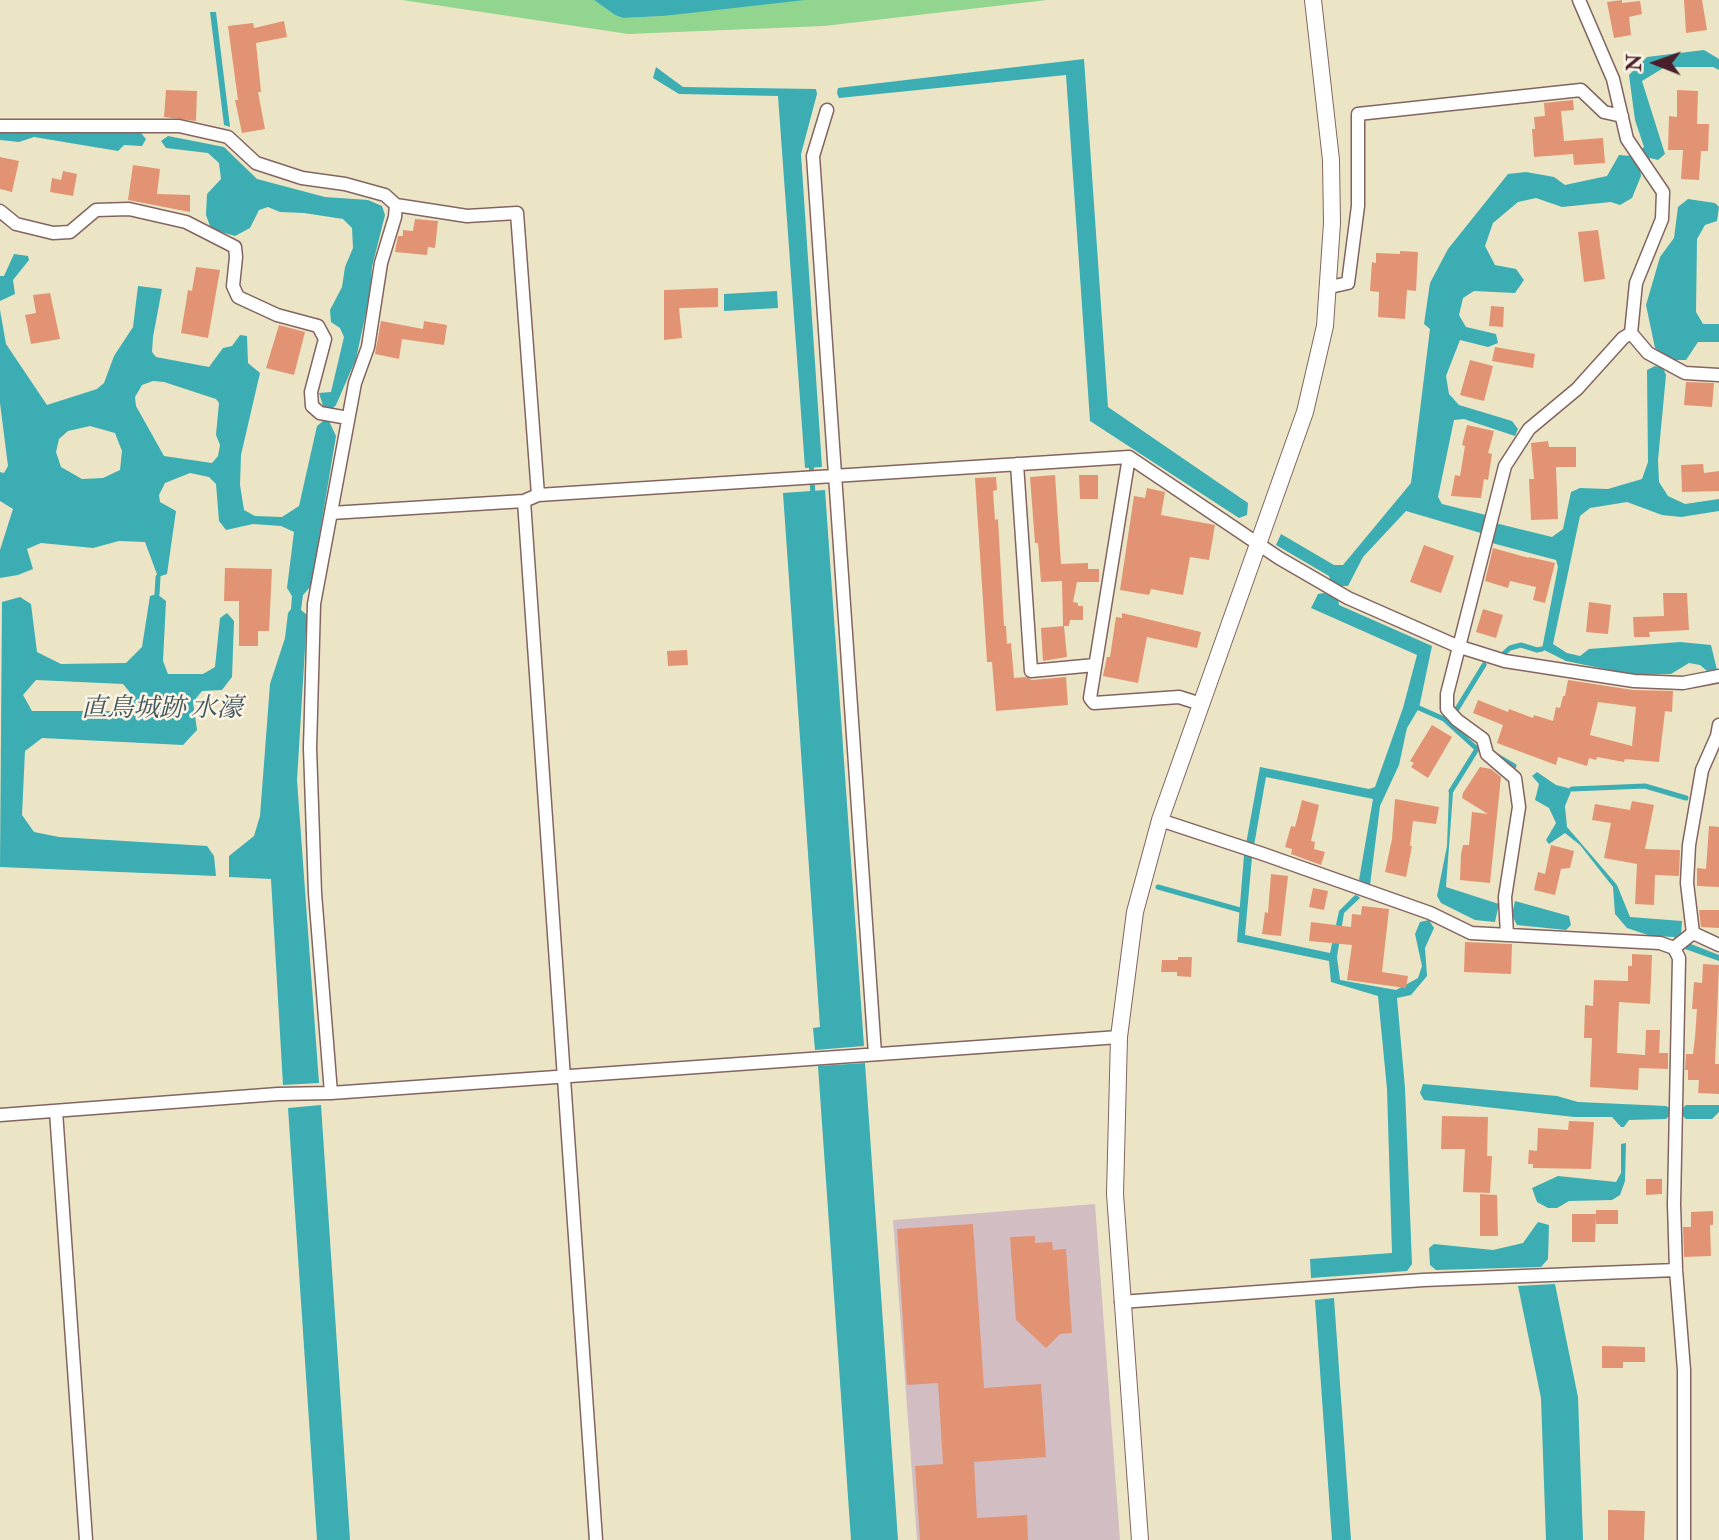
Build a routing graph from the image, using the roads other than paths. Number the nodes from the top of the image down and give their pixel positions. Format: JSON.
{"nodes":[{"id":1,"x":1313,"y":0,"type":"edge"},
{"id":2,"x":1579,"y":0,"type":"edge"},
{"id":3,"x":827,"y":110,"type":"dead end"},
{"id":4,"x":1622,"y":116,"type":"junction"},
{"id":5,"x":0,"y":127,"type":"edge"},
{"id":6,"x":396,"y":205,"type":"junction"},
{"id":7,"x":0,"y":211,"type":"edge"},
{"id":8,"x":1329,"y":287,"type":"junction"},
{"id":9,"x":1631,"y":333,"type":"junction"},
{"id":10,"x":1719,"y":375,"type":"edge"},
{"id":11,"x":342,"y":417,"type":"junction"},
{"id":12,"x":1129,"y":457,"type":"junction"},
{"id":13,"x":1017,"y":464,"type":"junction"},
{"id":14,"x":835,"y":476,"type":"junction"},
{"id":15,"x":538,"y":495,"type":"junction"},
{"id":16,"x":524,"y":501,"type":"junction"},
{"id":17,"x":331,"y":513,"type":"junction"},
{"id":18,"x":1259,"y":545,"type":"junction"},
{"id":19,"x":1457,"y":646,"type":"junction"},
{"id":20,"x":1095,"y":665,"type":"junction"},
{"id":21,"x":1719,"y":676,"type":"edge"},
{"id":22,"x":1201,"y":704,"type":"junction"},
{"id":23,"x":1719,"y":724,"type":"edge"},
{"id":24,"x":1160,"y":820,"type":"junction"},
{"id":25,"x":1507,"y":935,"type":"junction"},
{"id":26,"x":1683,"y":941,"type":"junction"},
{"id":27,"x":1719,"y":945,"type":"edge"},
{"id":28,"x":1119,"y":1037,"type":"junction"},
{"id":29,"x":875,"y":1054,"type":"junction"},
{"id":30,"x":564,"y":1076,"type":"junction"},
{"id":31,"x":331,"y":1093,"type":"junction"},
{"id":32,"x":56,"y":1111,"type":"junction"},
{"id":33,"x":0,"y":1115,"type":"edge"},
{"id":34,"x":1675,"y":1270,"type":"junction"},
{"id":35,"x":1121,"y":1302,"type":"junction"},
{"id":36,"x":86,"y":1540,"type":"edge"},
{"id":37,"x":596,"y":1540,"type":"edge"},
{"id":38,"x":1140,"y":1540,"type":"edge"},
{"id":39,"x":1684,"y":1540,"type":"edge"}],
"edges":[{"from":1,"to":8,"type":"street"},
{"from":2,"to":4,"type":"street"},
{"from":3,"to":14,"type":"street"},
{"from":4,"to":8,"type":"street"},
{"from":4,"to":9,"type":"street"},
{"from":5,"to":6,"type":"street"},
{"from":6,"to":11,"type":"street"},
{"from":6,"to":15,"type":"street"},
{"from":7,"to":11,"type":"street"},
{"from":8,"to":18,"type":"street"},
{"from":9,"to":10,"type":"street"},
{"from":9,"to":19,"type":"street"},
{"from":11,"to":17,"type":"street"},
{"from":12,"to":13,"type":"street"},
{"from":12,"to":18,"type":"street"},
{"from":12,"to":20,"type":"street"},
{"from":13,"to":14,"type":"street"},
{"from":13,"to":20,"type":"street"},
{"from":14,"to":15,"type":"street"},
{"from":14,"to":29,"type":"street"},
{"from":15,"to":16,"type":"street"},
{"from":16,"to":17,"type":"street"},
{"from":16,"to":30,"type":"street"},
{"from":17,"to":31,"type":"street"},
{"from":18,"to":19,"type":"street"},
{"from":18,"to":22,"type":"street"},
{"from":19,"to":21,"type":"street"},
{"from":19,"to":25,"type":"street"},
{"from":20,"to":22,"type":"street"},
{"from":22,"to":24,"type":"street"},
{"from":23,"to":26,"type":"street"},
{"from":24,"to":25,"type":"street"},
{"from":24,"to":28,"type":"street"},
{"from":25,"to":26,"type":"street"},
{"from":26,"to":27,"type":"street"},
{"from":26,"to":34,"type":"street"},
{"from":28,"to":29,"type":"street"},
{"from":28,"to":35,"type":"street"},
{"from":29,"to":30,"type":"street"},
{"from":30,"to":31,"type":"street"},
{"from":30,"to":37,"type":"street"},
{"from":31,"to":32,"type":"street"},
{"from":32,"to":33,"type":"street"},
{"from":32,"to":36,"type":"street"},
{"from":34,"to":35,"type":"street"},
{"from":34,"to":39,"type":"street"},
{"from":35,"to":38,"type":"street"}]}
